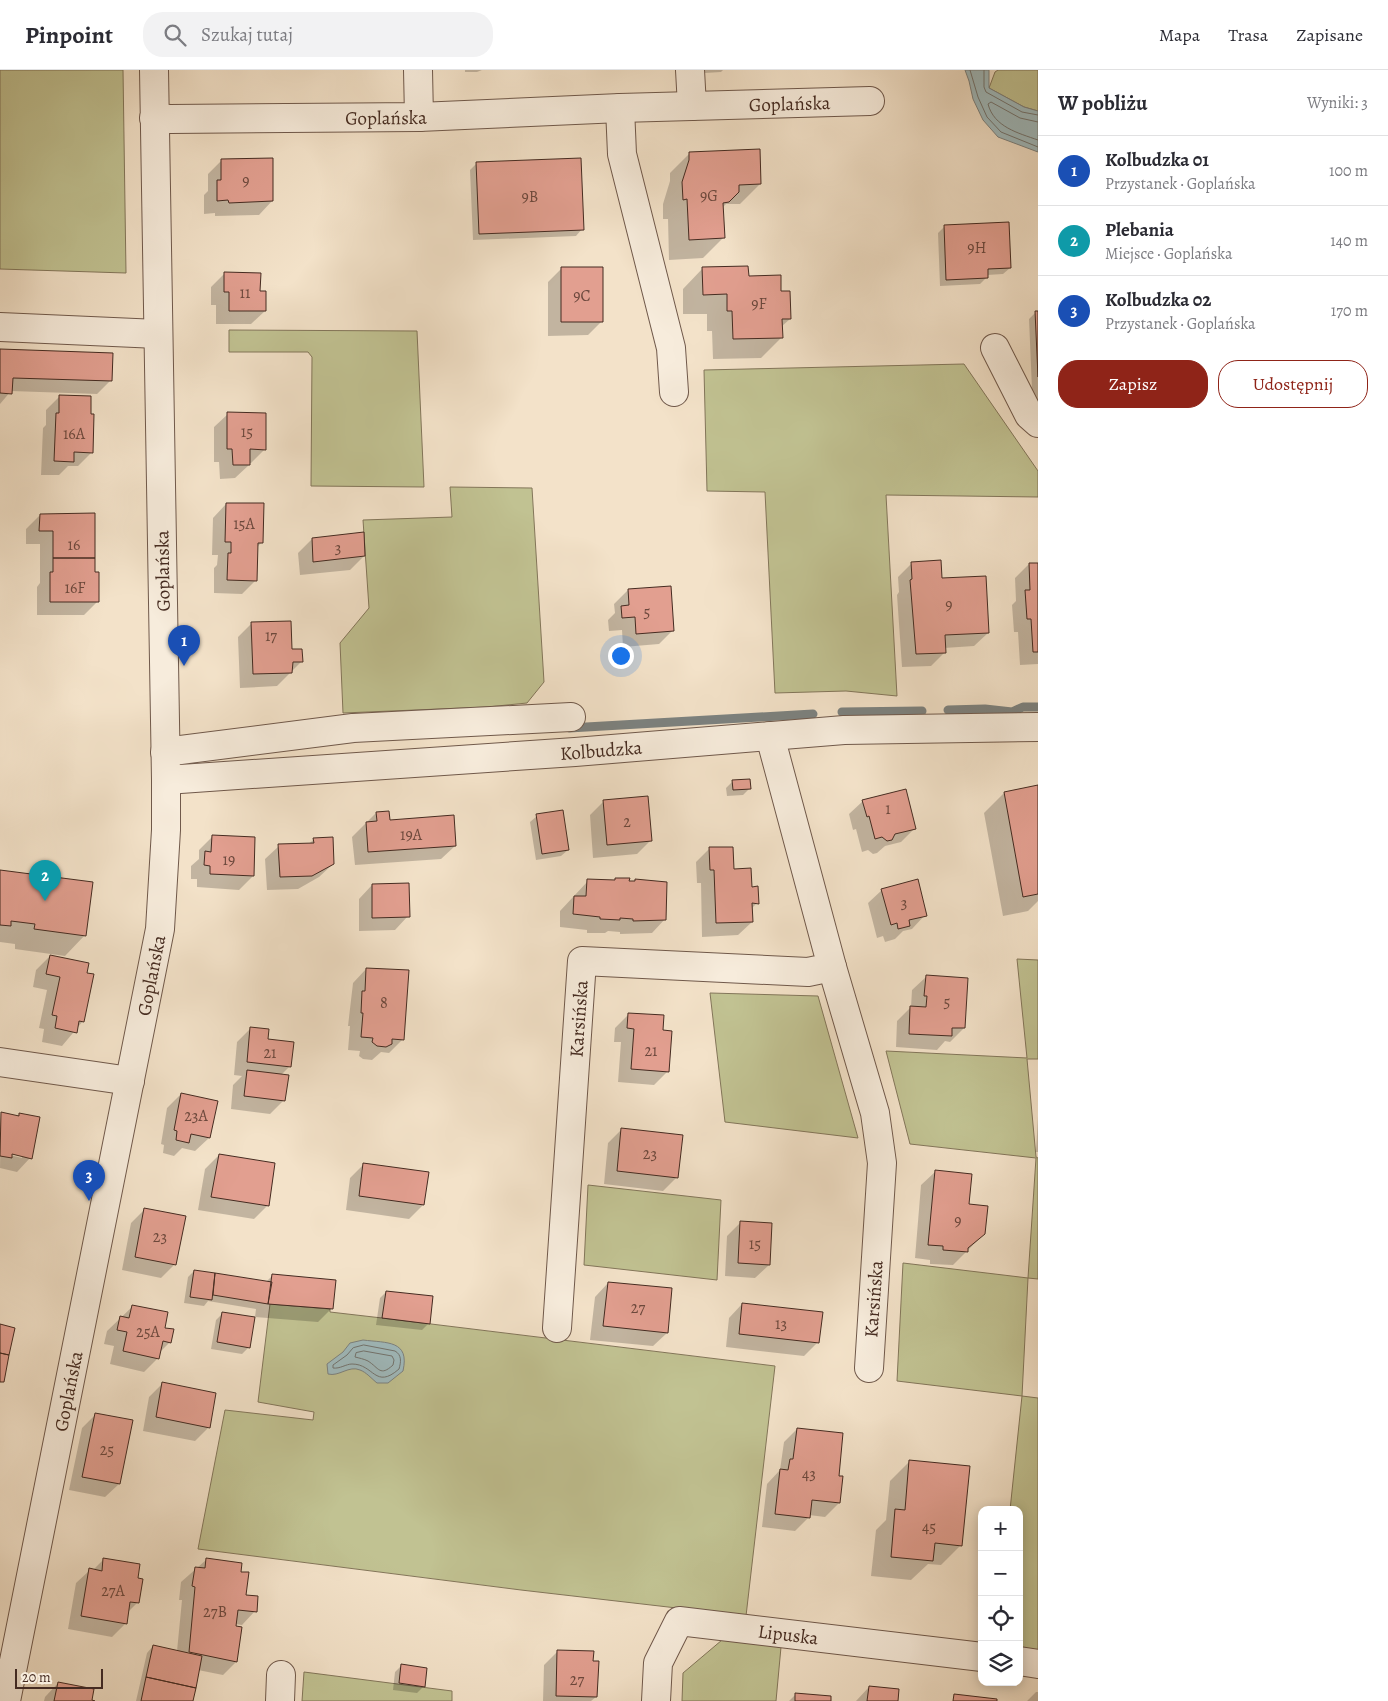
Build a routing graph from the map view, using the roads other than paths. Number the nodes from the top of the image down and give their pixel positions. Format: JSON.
{"nodes":[{"id":1,"x":154,"y":70,"type":"edge"},
{"id":2,"x":418,"y":70,"type":"edge"},
{"id":3,"x":690,"y":70,"type":"edge"},
{"id":4,"x":870,"y":101,"type":"dead end"},
{"id":5,"x":692,"y":106,"type":"junction"},
{"id":6,"x":620,"y":108,"type":"junction"},
{"id":7,"x":419,"y":117,"type":"junction"},
{"id":8,"x":154,"y":118,"type":"junction"},
{"id":9,"x":0,"y":327,"type":"edge"},
{"id":10,"x":158,"y":334,"type":"junction"},
{"id":11,"x":995,"y":348,"type":"dead end"},
{"id":12,"x":674,"y":392,"type":"dead end"},
{"id":13,"x":1038,"y":423,"type":"edge"},
{"id":14,"x":571,"y":717,"type":"dead end"},
{"id":15,"x":1038,"y":727,"type":"edge"},
{"id":16,"x":770,"y":736,"type":"junction"},
{"id":17,"x":165,"y":752,"type":"junction"},
{"id":18,"x":166,"y":780,"type":"junction"},
{"id":19,"x":832,"y":967,"type":"junction"},
{"id":20,"x":0,"y":1062,"type":"edge"},
{"id":21,"x":130,"y":1081,"type":"junction"},
{"id":22,"x":557,"y":1328,"type":"dead end"},
{"id":23,"x":869,"y":1368,"type":"dead end"},
{"id":24,"x":978,"y":1657,"type":"edge"},
{"id":25,"x":1023,"y":1662,"type":"edge"},
{"id":26,"x":1038,"y":1664,"type":"edge"},
{"id":27,"x":6,"y":1701,"type":"edge"},
{"id":28,"x":656,"y":1701,"type":"edge"}],
"edges":[{"from":1,"to":8,"type":"street","name":"Goplańska"},
{"from":2,"to":7,"type":"street"},
{"from":3,"to":5,"type":"street"},
{"from":4,"to":5,"type":"street","name":"Goplańska"},
{"from":5,"to":6,"type":"street","name":"Goplańska"},
{"from":6,"to":7,"type":"street","name":"Goplańska"},
{"from":6,"to":12,"type":"street"},
{"from":7,"to":8,"type":"street","name":"Goplańska"},
{"from":8,"to":10,"type":"street","name":"Goplańska"},
{"from":9,"to":10,"type":"street"},
{"from":10,"to":17,"type":"street","name":"Goplańska"},
{"from":11,"to":13,"type":"street"},
{"from":14,"to":17,"type":"street","name":"Kolbudzka"},
{"from":15,"to":16,"type":"street","name":"Kolbudzka"},
{"from":16,"to":18,"type":"street","name":"Kolbudzka"},
{"from":16,"to":19,"type":"street","name":"Karsińska"},
{"from":17,"to":18,"type":"street","name":"Goplańska"},
{"from":18,"to":21,"type":"street","name":"Goplańska"},
{"from":19,"to":22,"type":"street","name":"Karsińska"},
{"from":19,"to":23,"type":"street","name":"Karsińska"},
{"from":20,"to":21,"type":"street"},
{"from":21,"to":27,"type":"street","name":"Goplańska"},
{"from":24,"to":28,"type":"street","name":"Lipuska"},
{"from":25,"to":26,"type":"street"}]}
